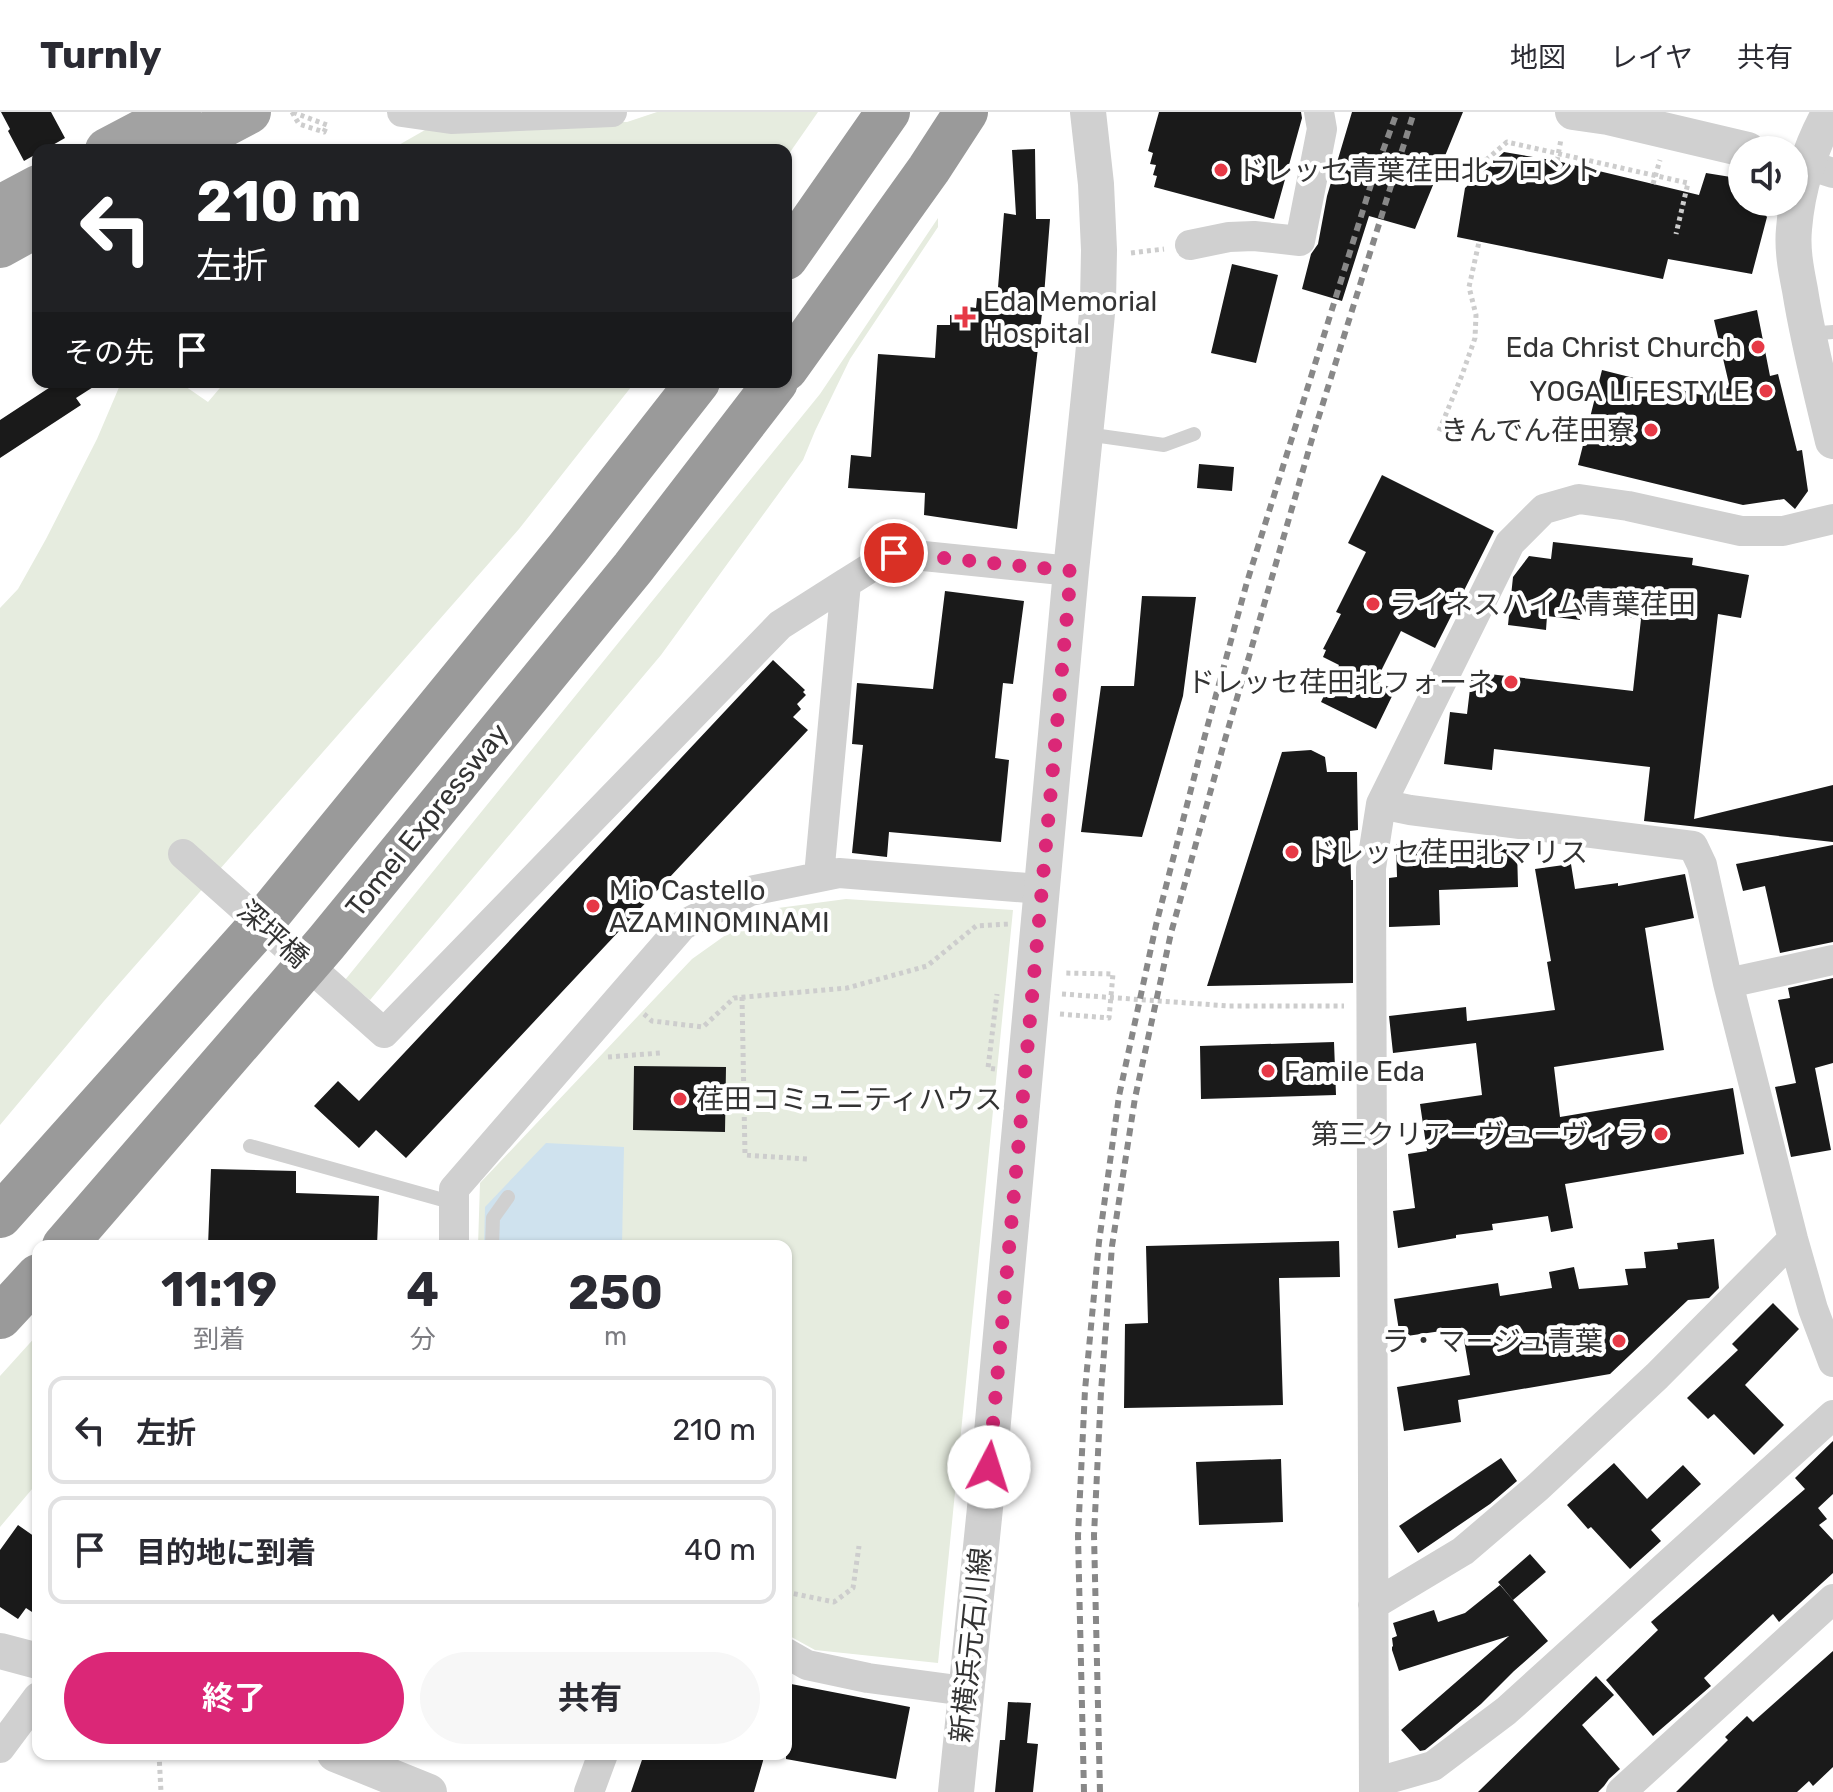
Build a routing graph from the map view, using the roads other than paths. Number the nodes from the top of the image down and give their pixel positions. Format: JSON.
{"nodes":[{"id":1,"x":179,"y":112,"type":"edge"},
{"id":2,"x":249,"y":112,"type":"edge"},
{"id":3,"x":402,"y":112,"type":"edge"},
{"id":4,"x":612,"y":112,"type":"edge"},
{"id":5,"x":966,"y":112,"type":"edge"},
{"id":6,"x":1088,"y":112,"type":"edge"},
{"id":7,"x":1319,"y":112,"type":"edge"},
{"id":8,"x":1830,"y":112,"type":"edge"},
{"id":9,"x":1588,"y":118,"type":"edge"},
{"id":10,"x":877,"y":129,"type":"edge"},
{"id":11,"x":118,"y":144,"type":"edge"},
{"id":12,"x":188,"y":144,"type":"edge"},
{"id":13,"x":1728,"y":146,"type":"edge"},
{"id":14,"x":1812,"y":166,"type":"edge"},
{"id":15,"x":32,"y":190,"type":"edge"},
{"id":16,"x":0,"y":207,"type":"edge"},
{"id":17,"x":32,"y":228,"type":"edge"},
{"id":18,"x":1190,"y":245,"type":"road end"},
{"id":19,"x":0,"y":246,"type":"edge"},
{"id":20,"x":792,"y":249,"type":"edge"},
{"id":21,"x":1820,"y":333,"type":"edge"},
{"id":22,"x":792,"y":361,"type":"edge"},
{"id":23,"x":693,"y":388,"type":"edge"},
{"id":24,"x":771,"y":388,"type":"edge"},
{"id":25,"x":1085,"y":434,"type":"junction"},
{"id":26,"x":1194,"y":434,"type":"dead end"},
{"id":27,"x":1833,"y":441,"type":"edge"},
{"id":28,"x":1833,"y":519,"type":"edge"},
{"id":29,"x":1071,"y":571,"type":"junction"},
{"id":30,"x":846,"y":583,"type":"junction"},
{"id":31,"x":1381,"y":804,"type":"junction"},
{"id":32,"x":183,"y":854,"type":"dead end"},
{"id":33,"x":819,"y":876,"type":"junction"},
{"id":34,"x":1041,"y":889,"type":"junction"},
{"id":35,"x":1833,"y":960,"type":"edge"},
{"id":36,"x":1728,"y":983,"type":"junction"},
{"id":37,"x":250,"y":1146,"type":"dead end"},
{"id":38,"x":508,"y":1197,"type":"dead end"},
{"id":39,"x":454,"y":1203,"type":"junction"},
{"id":40,"x":0,"y":1216,"type":"edge"},
{"id":41,"x":1793,"y":1239,"type":"junction"},
{"id":42,"x":69,"y":1240,"type":"edge"},
{"id":43,"x":454,"y":1240,"type":"edge"},
{"id":44,"x":492,"y":1240,"type":"edge"},
{"id":45,"x":32,"y":1282,"type":"edge"},
{"id":46,"x":0,"y":1317,"type":"edge"},
{"id":47,"x":1833,"y":1362,"type":"edge"},
{"id":48,"x":1833,"y":1415,"type":"edge"},
{"id":49,"x":1833,"y":1599,"type":"edge"},
{"id":50,"x":1373,"y":1605,"type":"junction"},
{"id":51,"x":0,"y":1651,"type":"edge"},
{"id":52,"x":792,"y":1656,"type":"edge"},
{"id":53,"x":32,"y":1659,"type":"edge"},
{"id":54,"x":965,"y":1691,"type":"junction"},
{"id":55,"x":32,"y":1705,"type":"edge"},
{"id":56,"x":0,"y":1748,"type":"edge"},
{"id":57,"x":350,"y":1760,"type":"edge"},
{"id":58,"x":601,"y":1760,"type":"edge"},
{"id":59,"x":1374,"y":1788,"type":"edge"},
{"id":60,"x":429,"y":1792,"type":"edge"},
{"id":61,"x":589,"y":1792,"type":"edge"},
{"id":62,"x":956,"y":1792,"type":"edge"},
{"id":63,"x":1621,"y":1792,"type":"edge"}],
"edges":[{"from":1,"to":11,"type":"highway"},
{"from":2,"to":12,"type":"highway"},
{"from":3,"to":4,"type":"street"},
{"from":5,"to":22,"type":"highway"},
{"from":6,"to":25,"type":"street","name":"新横浜元石川線"},
{"from":7,"to":18,"type":"street"},
{"from":8,"to":14,"type":"street"},
{"from":9,"to":13,"type":"street"},
{"from":10,"to":20,"type":"highway"},
{"from":14,"to":21,"type":"street"},
{"from":15,"to":16,"type":"highway"},
{"from":17,"to":19,"type":"highway"},
{"from":21,"to":27,"type":"street"},
{"from":23,"to":40,"type":"highway"},
{"from":24,"to":42,"type":"highway","name":"Tomei Expressway"},
{"from":25,"to":26,"type":"lane"},
{"from":25,"to":29,"type":"street","name":"新横浜元石川線"},
{"from":28,"to":31,"type":"street"},
{"from":29,"to":30,"type":"street"},
{"from":29,"to":34,"type":"street","name":"新横浜元石川線"},
{"from":30,"to":32,"type":"street","name":"深坪橋"},
{"from":30,"to":33,"type":"street"},
{"from":31,"to":36,"type":"street"},
{"from":31,"to":50,"type":"street"},
{"from":33,"to":34,"type":"street"},
{"from":33,"to":39,"type":"street"},
{"from":34,"to":54,"type":"street","name":"新横浜元石川線"},
{"from":35,"to":36,"type":"street"},
{"from":36,"to":41,"type":"street"},
{"from":37,"to":39,"type":"lane"},
{"from":38,"to":44,"type":"lane"},
{"from":39,"to":43,"type":"street"},
{"from":41,"to":47,"type":"street"},
{"from":41,"to":50,"type":"street"},
{"from":45,"to":46,"type":"highway"},
{"from":48,"to":59,"type":"street"},
{"from":49,"to":63,"type":"street"},
{"from":50,"to":59,"type":"street"},
{"from":51,"to":53,"type":"street"},
{"from":52,"to":54,"type":"street"},
{"from":54,"to":62,"type":"street","name":"新横浜元石川線"},
{"from":55,"to":56,"type":"street"},
{"from":57,"to":60,"type":"street"},
{"from":58,"to":61,"type":"street"}]}
